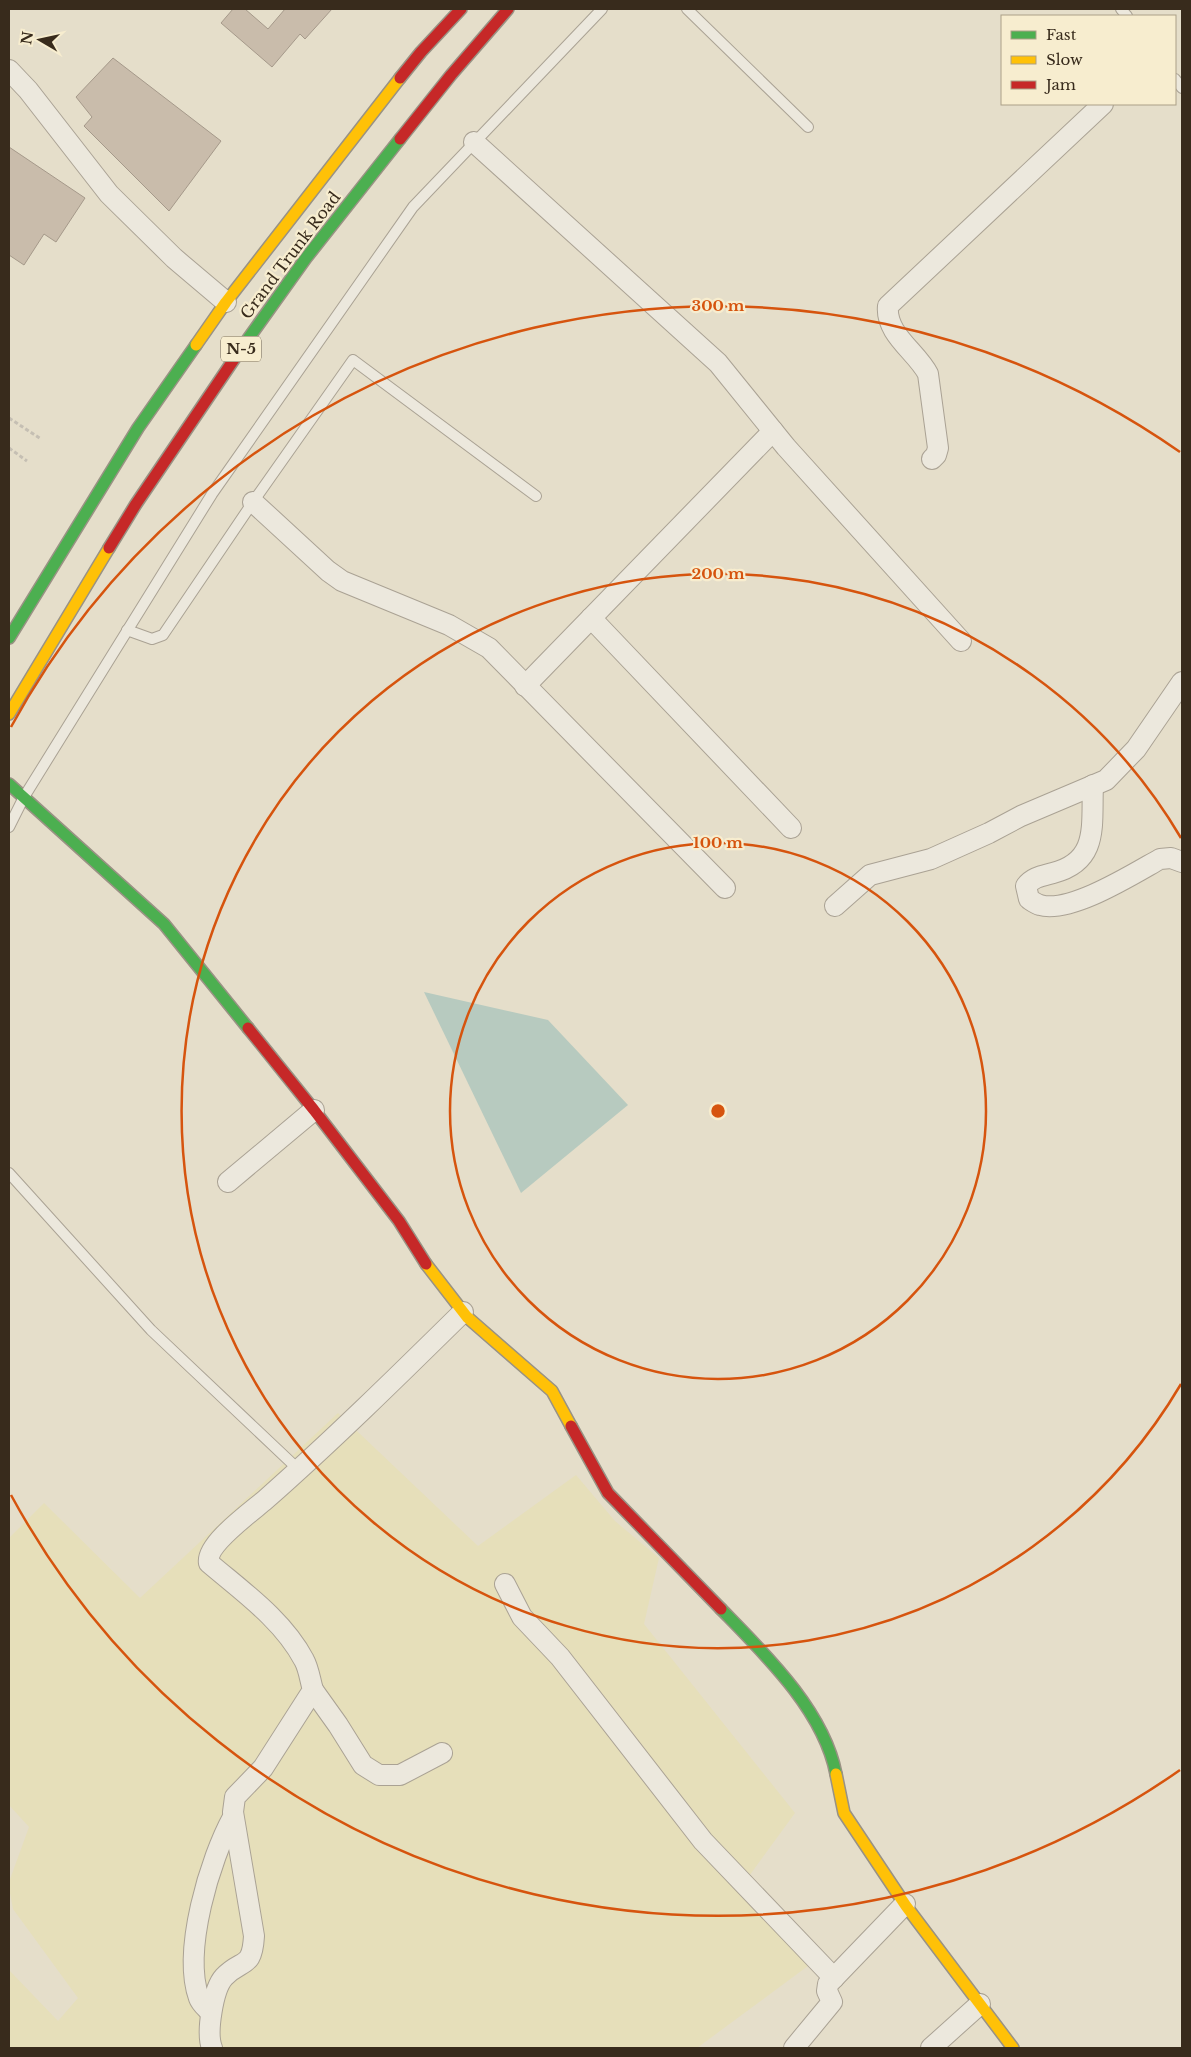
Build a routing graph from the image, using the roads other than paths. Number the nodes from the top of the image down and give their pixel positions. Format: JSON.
{"nodes":[{"id":1,"x":461,"y":9,"type":"edge"},
{"id":2,"x":508,"y":9,"type":"edge"},
{"id":3,"x":602,"y":9,"type":"edge"},
{"id":4,"x":687,"y":9,"type":"edge"},
{"id":5,"x":9,"y":70,"type":"edge"},
{"id":6,"x":1102,"y":105,"type":"edge"},
{"id":7,"x":808,"y":127,"type":"dead end"},
{"id":8,"x":474,"y":142,"type":"junction"},
{"id":9,"x":226,"y":302,"type":"junction"},
{"id":10,"x":773,"y":431,"type":"junction"},
{"id":11,"x":932,"y":459,"type":"dead end"},
{"id":12,"x":536,"y":496,"type":"dead end"},
{"id":13,"x":253,"y":502,"type":"junction"},
{"id":14,"x":591,"y":618,"type":"junction"},
{"id":15,"x":127,"y":630,"type":"junction"},
{"id":16,"x":9,"y":638,"type":"edge"},
{"id":17,"x":961,"y":641,"type":"dead end"},
{"id":18,"x":1182,"y":682,"type":"edge"},
{"id":19,"x":525,"y":686,"type":"junction"},
{"id":20,"x":9,"y":714,"type":"edge"},
{"id":21,"x":9,"y":784,"type":"edge"},
{"id":22,"x":1093,"y":785,"type":"junction"},
{"id":23,"x":24,"y":797,"type":"junction"},
{"id":24,"x":9,"y":827,"type":"edge"},
{"id":25,"x":791,"y":828,"type":"dead end"},
{"id":26,"x":1182,"y":862,"type":"edge"},
{"id":27,"x":725,"y":888,"type":"dead end"},
{"id":28,"x":835,"y":906,"type":"dead end"},
{"id":29,"x":314,"y":1110,"type":"junction"},
{"id":30,"x":9,"y":1173,"type":"edge"},
{"id":31,"x":228,"y":1182,"type":"dead end"},
{"id":32,"x":463,"y":1312,"type":"junction"},
{"id":33,"x":299,"y":1470,"type":"junction"},
{"id":34,"x":505,"y":1584,"type":"dead end"},
{"id":35,"x":313,"y":1690,"type":"junction"},
{"id":36,"x":442,"y":1753,"type":"dead end"},
{"id":37,"x":234,"y":1817,"type":"junction"},
{"id":38,"x":905,"y":1904,"type":"junction"},
{"id":39,"x":834,"y":1978,"type":"junction"},
{"id":40,"x":980,"y":2004,"type":"junction"},
{"id":41,"x":211,"y":2013,"type":"junction"},
{"id":42,"x":212,"y":2048,"type":"edge"},
{"id":43,"x":794,"y":2048,"type":"edge"},
{"id":44,"x":931,"y":2048,"type":"edge"},
{"id":45,"x":1013,"y":2048,"type":"edge"}],
"edges":[{"from":1,"to":9,"type":"main road","name":"Grand Trunk Road","number":"N-5"},
{"from":2,"to":20,"type":"main road","name":"Grand Trunk Road","number":"N-5"},
{"from":3,"to":8,"type":"lane"},
{"from":4,"to":7,"type":"lane"},
{"from":5,"to":9,"type":"street"},
{"from":6,"to":11,"type":"street"},
{"from":8,"to":10,"type":"street"},
{"from":8,"to":15,"type":"lane"},
{"from":9,"to":16,"type":"main road","name":"Grand Trunk Road","number":"N-5"},
{"from":10,"to":14,"type":"street"},
{"from":10,"to":17,"type":"street"},
{"from":12,"to":13,"type":"lane"},
{"from":13,"to":15,"type":"lane"},
{"from":13,"to":19,"type":"street"},
{"from":14,"to":19,"type":"street"},
{"from":14,"to":25,"type":"street"},
{"from":15,"to":23,"type":"lane"},
{"from":18,"to":22,"type":"street"},
{"from":19,"to":27,"type":"street"},
{"from":21,"to":23,"type":"main road"},
{"from":22,"to":26,"type":"street"},
{"from":22,"to":28,"type":"street"},
{"from":23,"to":24,"type":"lane"},
{"from":23,"to":29,"type":"main road"},
{"from":29,"to":31,"type":"street"},
{"from":29,"to":32,"type":"main road"},
{"from":30,"to":33,"type":"lane"},
{"from":32,"to":33,"type":"street"},
{"from":32,"to":38,"type":"main road"},
{"from":33,"to":35,"type":"street"},
{"from":34,"to":39,"type":"street"},
{"from":35,"to":36,"type":"street"},
{"from":35,"to":37,"type":"street"},
{"from":37,"to":41,"type":"street"},
{"from":37,"to":41,"type":"street"},
{"from":38,"to":39,"type":"street"},
{"from":38,"to":40,"type":"main road"},
{"from":39,"to":43,"type":"street"},
{"from":40,"to":44,"type":"street"},
{"from":40,"to":45,"type":"main road"},
{"from":41,"to":42,"type":"street"}]}
